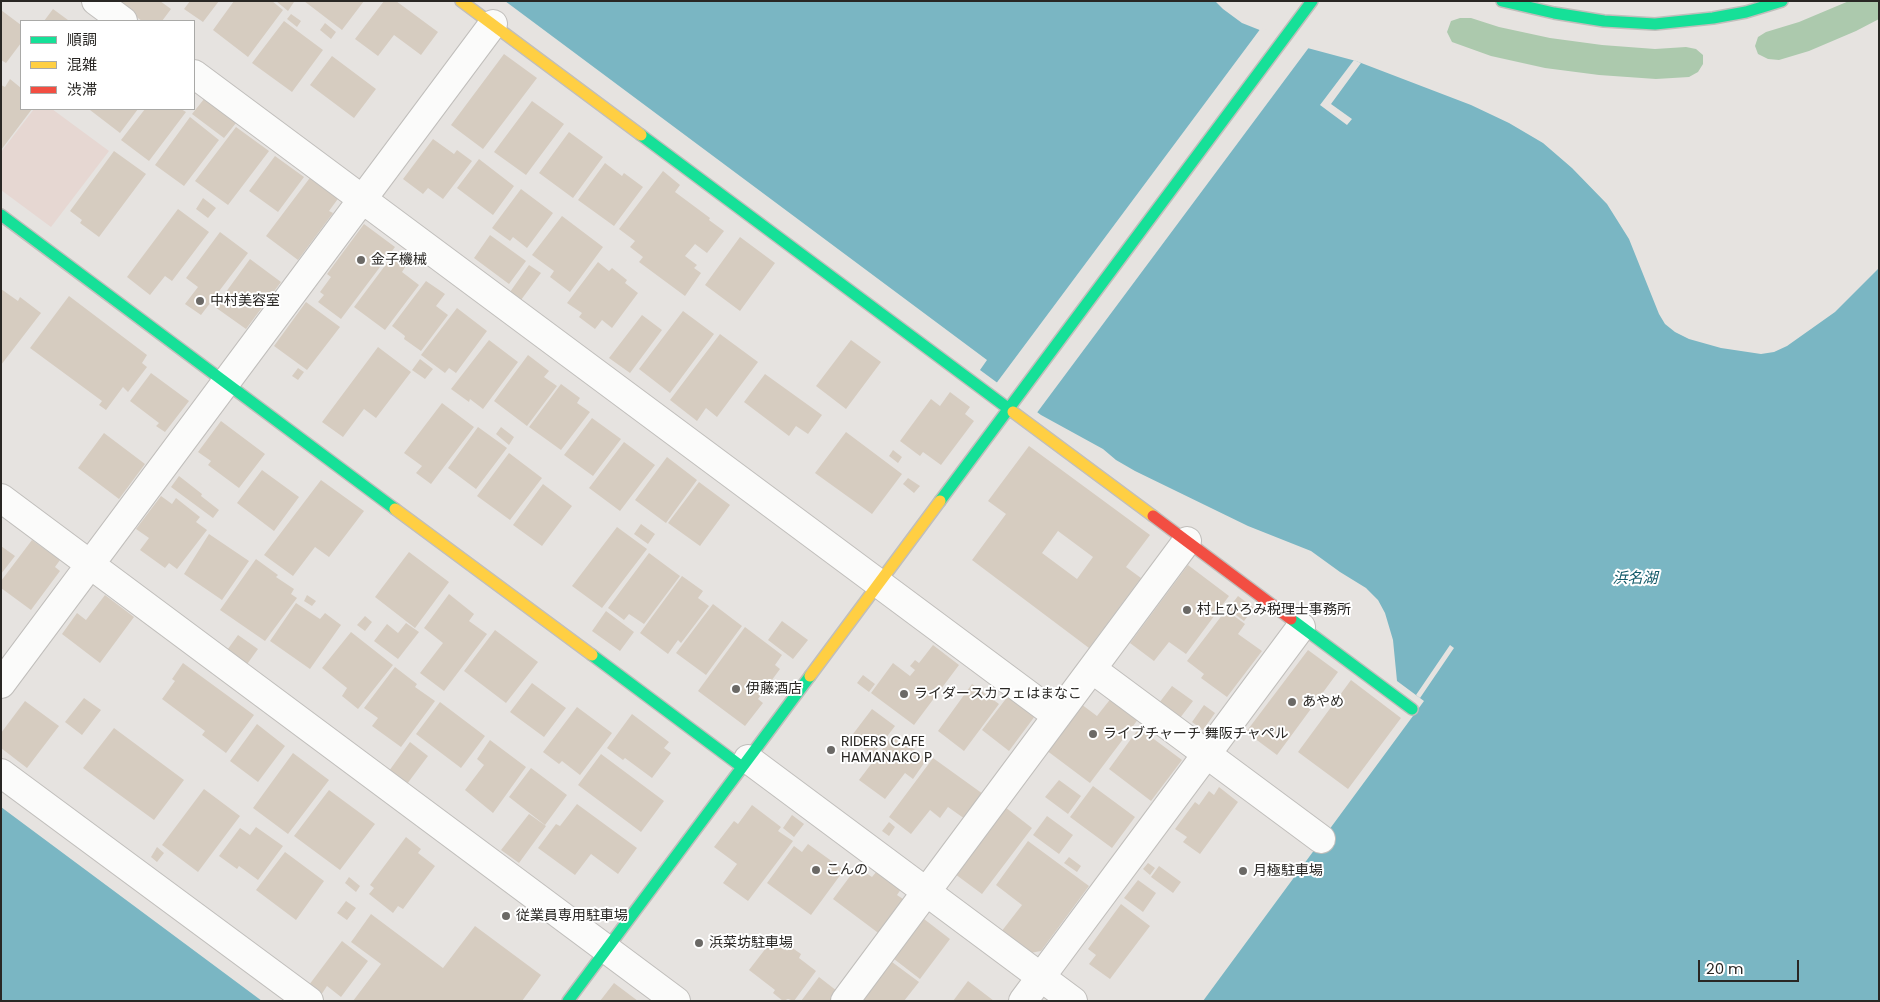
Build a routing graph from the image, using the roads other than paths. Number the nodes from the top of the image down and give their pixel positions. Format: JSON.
{"nodes":[{"id":1,"x":96,"y":1,"type":"edge"},
{"id":2,"x":461,"y":1,"type":"edge"},
{"id":3,"x":1312,"y":1,"type":"edge"},
{"id":4,"x":1502,"y":1,"type":"edge"},
{"id":5,"x":1782,"y":1,"type":"edge"},
{"id":6,"x":122,"y":20,"type":"edge"},
{"id":7,"x":493,"y":24,"type":"junction"},
{"id":8,"x":195,"y":75,"type":"edge"},
{"id":9,"x":362,"y":199,"type":"junction"},
{"id":10,"x":1,"y":215,"type":"edge"},
{"id":11,"x":226,"y":383,"type":"junction"},
{"id":12,"x":1011,"y":405,"type":"junction"},
{"id":13,"x":1,"y":498,"type":"edge"},
{"id":14,"x":1187,"y":542,"type":"junction"},
{"id":15,"x":90,"y":565,"type":"junction"},
{"id":16,"x":878,"y":584,"type":"junction"},
{"id":17,"x":1301,"y":627,"type":"junction"},
{"id":18,"x":1092,"y":669,"type":"junction"},
{"id":19,"x":1,"y":684,"type":"edge"},
{"id":20,"x":1412,"y":709,"type":"dead end"},
{"id":21,"x":1057,"y":716,"type":"junction"},
{"id":22,"x":1207,"y":754,"type":"junction"},
{"id":23,"x":745,"y":763,"type":"junction"},
{"id":24,"x":1,"y":772,"type":"edge"},
{"id":25,"x":1321,"y":839,"type":"dead end"},
{"id":26,"x":926,"y":891,"type":"junction"},
{"id":27,"x":606,"y":949,"type":"junction"},
{"id":28,"x":1041,"y":977,"type":"junction"},
{"id":29,"x":309,"y":1001,"type":"edge"},
{"id":30,"x":568,"y":1001,"type":"edge"},
{"id":31,"x":676,"y":1001,"type":"edge"},
{"id":32,"x":845,"y":1001,"type":"edge"},
{"id":33,"x":1023,"y":1001,"type":"edge"},
{"id":34,"x":1073,"y":1001,"type":"edge"}],
"edges":[{"from":1,"to":6,"type":"street"},
{"from":2,"to":7,"type":"street"},
{"from":3,"to":12,"type":"street"},
{"from":4,"to":5,"type":"street"},
{"from":7,"to":9,"type":"street"},
{"from":7,"to":12,"type":"street"},
{"from":8,"to":9,"type":"street"},
{"from":9,"to":11,"type":"street"},
{"from":9,"to":16,"type":"street"},
{"from":10,"to":11,"type":"street"},
{"from":11,"to":15,"type":"street"},
{"from":11,"to":23,"type":"street"},
{"from":12,"to":14,"type":"street"},
{"from":12,"to":16,"type":"street"},
{"from":13,"to":15,"type":"street"},
{"from":14,"to":17,"type":"street"},
{"from":14,"to":18,"type":"street"},
{"from":15,"to":19,"type":"street"},
{"from":15,"to":27,"type":"street"},
{"from":16,"to":21,"type":"street"},
{"from":16,"to":23,"type":"street"},
{"from":17,"to":20,"type":"street"},
{"from":17,"to":22,"type":"street"},
{"from":18,"to":21,"type":"street"},
{"from":18,"to":22,"type":"street"},
{"from":21,"to":26,"type":"street"},
{"from":22,"to":25,"type":"street"},
{"from":22,"to":28,"type":"street"},
{"from":23,"to":26,"type":"street"},
{"from":23,"to":27,"type":"street"},
{"from":24,"to":29,"type":"street"},
{"from":26,"to":28,"type":"street"},
{"from":26,"to":32,"type":"street"},
{"from":27,"to":30,"type":"street"},
{"from":27,"to":31,"type":"street"},
{"from":28,"to":33,"type":"street"},
{"from":28,"to":34,"type":"street"}]}
